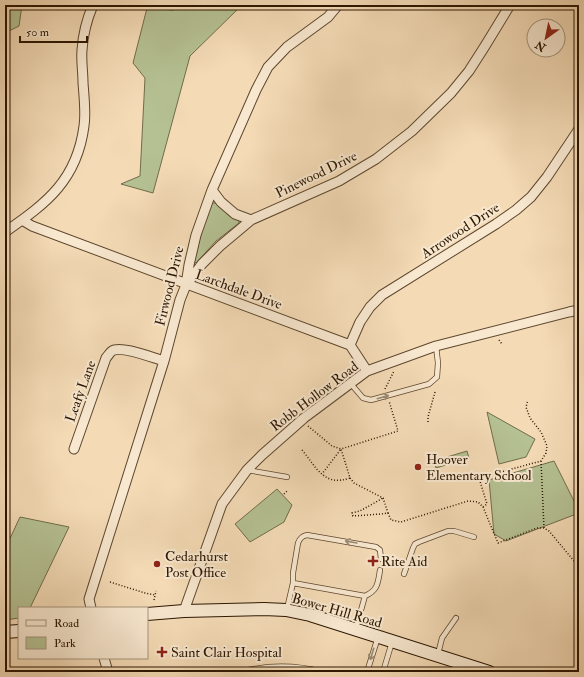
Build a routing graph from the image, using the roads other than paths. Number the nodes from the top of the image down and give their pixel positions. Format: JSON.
{"nodes":[{"id":1,"x":92,"y":5,"type":"edge"},
{"id":2,"x":338,"y":5,"type":"edge"},
{"id":3,"x":510,"y":5,"type":"edge"},
{"id":4,"x":579,"y":129,"type":"edge"},
{"id":5,"x":212,"y":190,"type":"junction"},
{"id":6,"x":22,"y":220,"type":"junction"},
{"id":7,"x":251,"y":220,"type":"junction"},
{"id":8,"x":5,"y":232,"type":"edge"},
{"id":9,"x":186,"y":285,"type":"junction"},
{"id":10,"x":579,"y":310,"type":"edge"},
{"id":11,"x":350,"y":345,"type":"junction"},
{"id":12,"x":436,"y":346,"type":"junction"},
{"id":13,"x":164,"y":361,"type":"junction"},
{"id":14,"x":367,"y":372,"type":"junction"},
{"id":15,"x":351,"y":384,"type":"junction"},
{"id":16,"x":74,"y":449,"type":"dead end"},
{"id":17,"x":247,"y":470,"type":"junction"},
{"id":18,"x":287,"y":477,"type":"dead end"},
{"id":19,"x":474,"y":537,"type":"dead end"},
{"id":20,"x":382,"y":559,"type":"dead end"},
{"id":21,"x":380,"y":570,"type":"dead end"},
{"id":22,"x":404,"y":574,"type":"dead end"},
{"id":23,"x":293,"y":583,"type":"junction"},
{"id":24,"x":365,"y":596,"type":"junction"},
{"id":25,"x":90,"y":607,"type":"edge"},
{"id":26,"x":286,"y":610,"type":"junction"},
{"id":27,"x":184,"y":611,"type":"junction"},
{"id":28,"x":148,"y":614,"type":"edge"},
{"id":29,"x":456,"y":618,"type":"dead end"},
{"id":30,"x":356,"y":630,"type":"junction"},
{"id":31,"x":18,"y":631,"type":"edge"},
{"id":32,"x":5,"y":632,"type":"edge"},
{"id":33,"x":378,"y":637,"type":"junction"},
{"id":34,"x":392,"y":642,"type":"junction"},
{"id":35,"x":438,"y":656,"type":"junction"},
{"id":36,"x":104,"y":659,"type":"edge"},
{"id":37,"x":108,"y":672,"type":"edge"},
{"id":38,"x":240,"y":672,"type":"edge"},
{"id":39,"x":322,"y":672,"type":"edge"},
{"id":40,"x":367,"y":672,"type":"edge"},
{"id":41,"x":383,"y":672,"type":"edge"},
{"id":42,"x":489,"y":672,"type":"edge"}],
"edges":[{"from":1,"to":6,"type":"street"},
{"from":2,"to":5,"type":"street","name":"Firwood Drive"},
{"from":3,"to":7,"type":"street","name":"Pinewood Drive"},
{"from":4,"to":11,"type":"street","name":"Arrowood Drive"},
{"from":5,"to":7,"type":"street"},
{"from":5,"to":9,"type":"street","name":"Firwood Drive"},
{"from":6,"to":8,"type":"street"},
{"from":6,"to":9,"type":"street","name":"Larchdale Drive"},
{"from":7,"to":9,"type":"street","name":"Pinewood Drive"},
{"from":9,"to":11,"type":"street","name":"Larchdale Drive"},
{"from":9,"to":13,"type":"street","name":"Firwood Drive"},
{"from":10,"to":12,"type":"street","name":"Robb Hollow Road"},
{"from":11,"to":14,"type":"street"},
{"from":12,"to":14,"type":"street","name":"Robb Hollow Road"},
{"from":15,"to":12,"type":"lane","one_way":true},
{"from":13,"to":16,"type":"street","name":"Leafy Lane"},
{"from":13,"to":25,"type":"street","name":"Firwood Drive"},
{"from":14,"to":15,"type":"street","name":"Robb Hollow Road"},
{"from":15,"to":17,"type":"street","name":"Robb Hollow Road"},
{"from":17,"to":18,"type":"lane"},
{"from":17,"to":27,"type":"street","name":"Robb Hollow Road"},
{"from":19,"to":22,"type":"lane"},
{"from":20,"to":23,"type":"lane","one_way":true},
{"from":21,"to":24,"type":"lane"},
{"from":23,"to":24,"type":"lane"},
{"from":23,"to":26,"type":"lane"},
{"from":24,"to":30,"type":"lane"},
{"from":26,"to":27,"type":"main road","name":"Bower Hill Road"},
{"from":26,"to":30,"type":"main road","name":"Bower Hill Road"},
{"from":27,"to":28,"type":"main road","name":"Bower Hill Road"},
{"from":29,"to":35,"type":"lane"},
{"from":30,"to":33,"type":"main road","name":"Bower Hill Road"},
{"from":31,"to":32,"type":"main road"},
{"from":33,"to":34,"type":"main road","name":"Bower Hill Road"},
{"from":33,"to":40,"type":"lane","one_way":true},
{"from":34,"to":35,"type":"main road","name":"Bower Hill Road"},
{"from":34,"to":41,"type":"lane"},
{"from":35,"to":42,"type":"main road","name":"Bower Hill Road"},
{"from":36,"to":37,"type":"street"},
{"from":38,"to":39,"type":"lane"}]}
